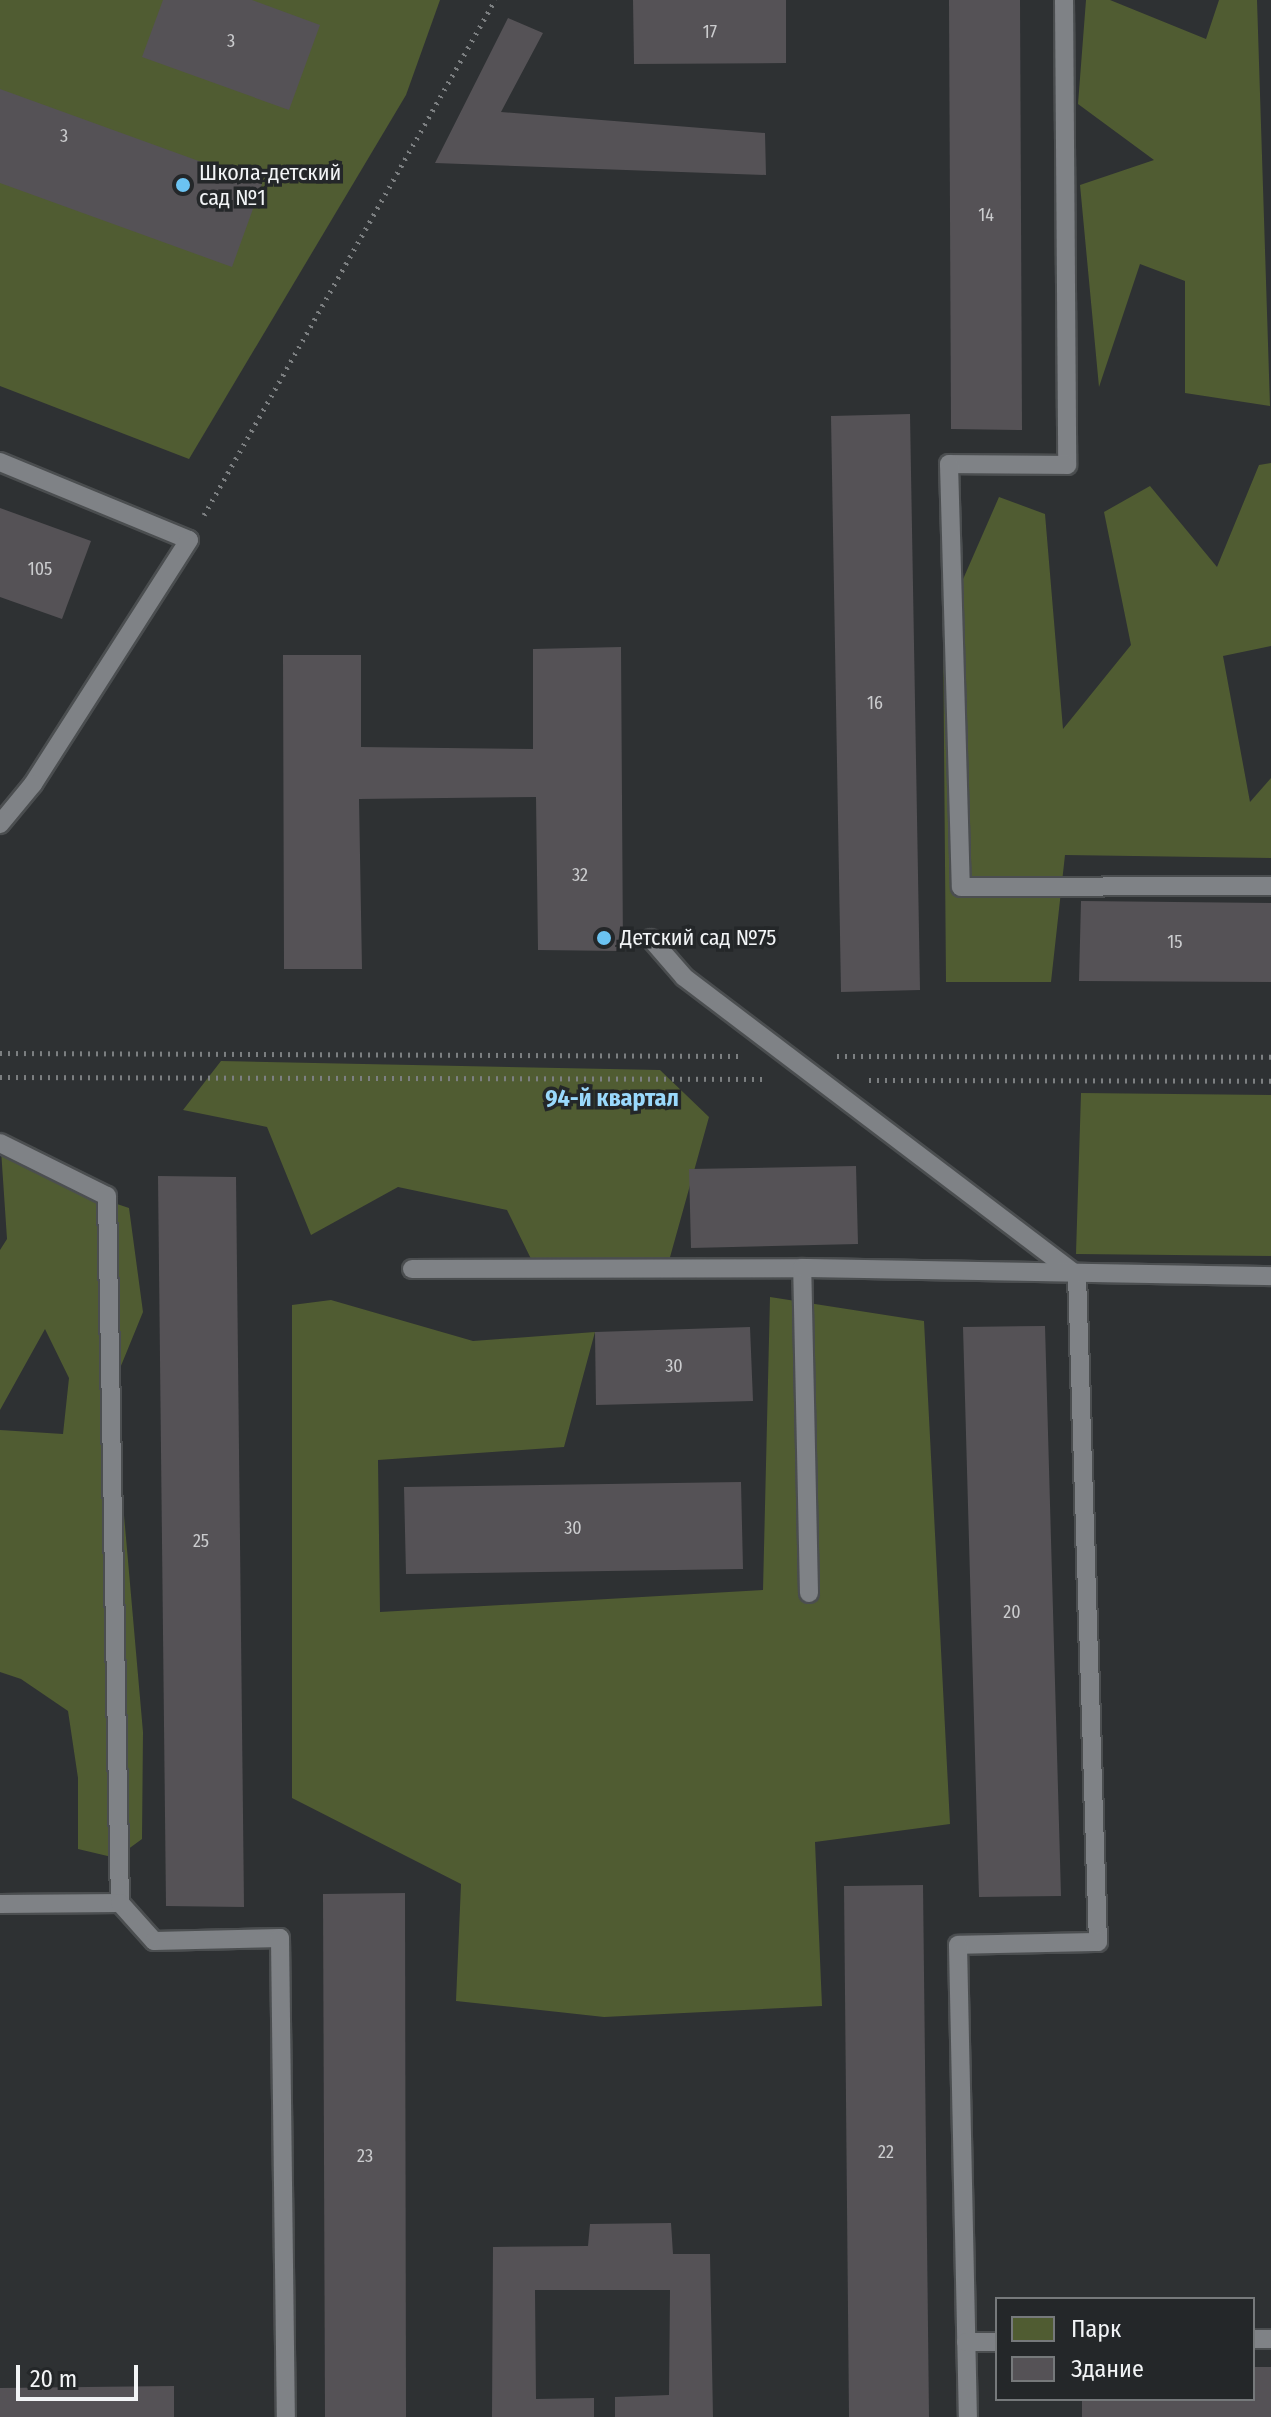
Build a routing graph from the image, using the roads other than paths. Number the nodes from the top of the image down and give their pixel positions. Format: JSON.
{"nodes":[{"id":1,"x":1064,"y":0,"type":"edge"},
{"id":2,"x":0,"y":462,"type":"edge"},
{"id":3,"x":0,"y":824,"type":"edge"},
{"id":4,"x":1271,"y":886,"type":"edge"},
{"id":5,"x":651,"y":939,"type":"dead end"},
{"id":6,"x":0,"y":1143,"type":"edge"},
{"id":7,"x":802,"y":1268,"type":"junction"},
{"id":8,"x":412,"y":1269,"type":"dead end"},
{"id":9,"x":1077,"y":1275,"type":"junction"},
{"id":10,"x":1271,"y":1276,"type":"edge"},
{"id":11,"x":809,"y":1593,"type":"dead end"},
{"id":12,"x":120,"y":1903,"type":"junction"},
{"id":13,"x":0,"y":1904,"type":"edge"},
{"id":14,"x":966,"y":2342,"type":"junction"},
{"id":15,"x":995,"y":2342,"type":"edge"},
{"id":16,"x":286,"y":2417,"type":"edge"},
{"id":17,"x":968,"y":2417,"type":"edge"}],
"edges":[{"from":1,"to":4,"type":"lane"},
{"from":2,"to":3,"type":"lane"},
{"from":5,"to":9,"type":"lane"},
{"from":6,"to":12,"type":"lane"},
{"from":7,"to":8,"type":"lane"},
{"from":7,"to":9,"type":"lane"},
{"from":7,"to":11,"type":"lane"},
{"from":9,"to":10,"type":"lane"},
{"from":9,"to":14,"type":"lane"},
{"from":12,"to":13,"type":"lane"},
{"from":12,"to":16,"type":"lane"},
{"from":14,"to":15,"type":"lane"},
{"from":14,"to":17,"type":"lane"}]}
